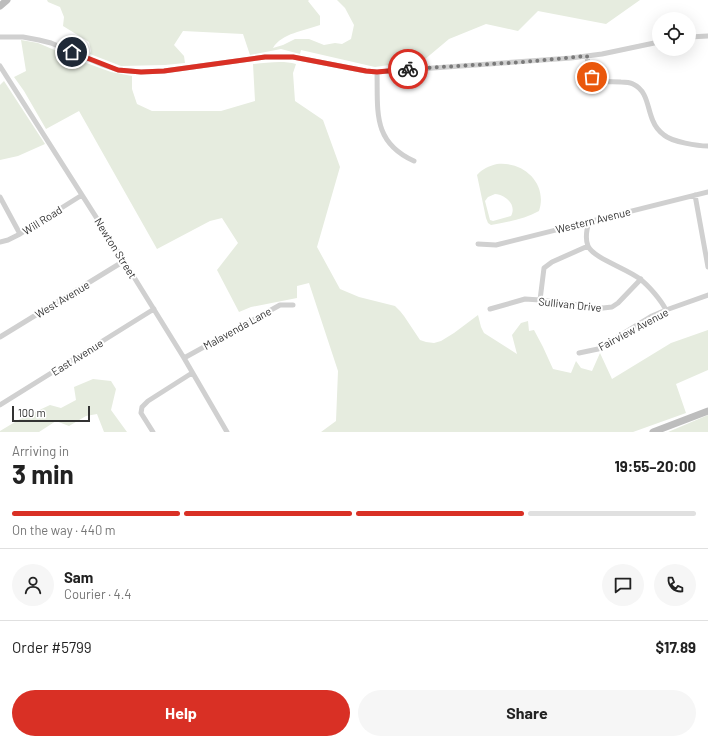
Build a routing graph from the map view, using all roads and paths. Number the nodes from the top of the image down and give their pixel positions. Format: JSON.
{"nodes":[{"id":1,"x":7,"y":0,"type":"edge"},
{"id":2,"x":0,"y":6,"type":"edge"},
{"id":3,"x":708,"y":36,"type":"edge"},
{"id":4,"x":0,"y":37,"type":"edge"},
{"id":5,"x":696,"y":37,"type":"edge"},
{"id":6,"x":652,"y":43,"type":"edge"},
{"id":7,"x":587,"y":56,"type":"junction"},
{"id":8,"x":0,"y":66,"type":"edge"},
{"id":9,"x":377,"y":72,"type":"junction"},
{"id":10,"x":708,"y":146,"type":"edge"},
{"id":11,"x":414,"y":161,"type":"dead end"},
{"id":12,"x":708,"y":192,"type":"edge"},
{"id":13,"x":82,"y":195,"type":"junction"},
{"id":14,"x":695,"y":195,"type":"junction"},
{"id":15,"x":0,"y":198,"type":"edge"},
{"id":16,"x":589,"y":221,"type":"junction"},
{"id":17,"x":20,"y":234,"type":"junction"},
{"id":18,"x":0,"y":242,"type":"edge"},
{"id":19,"x":478,"y":244,"type":"dead end"},
{"id":20,"x":588,"y":246,"type":"junction"},
{"id":21,"x":124,"y":261,"type":"junction"},
{"id":22,"x":708,"y":267,"type":"edge"},
{"id":23,"x":641,"y":279,"type":"junction"},
{"id":24,"x":708,"y":295,"type":"edge"},
{"id":25,"x":540,"y":300,"type":"junction"},
{"id":26,"x":293,"y":305,"type":"dead end"},
{"id":27,"x":154,"y":309,"type":"junction"},
{"id":28,"x":490,"y":309,"type":"dead end"},
{"id":29,"x":666,"y":310,"type":"junction"},
{"id":30,"x":0,"y":337,"type":"edge"},
{"id":31,"x":579,"y":353,"type":"dead end"},
{"id":32,"x":184,"y":358,"type":"junction"},
{"id":33,"x":192,"y":373,"type":"junction"},
{"id":34,"x":0,"y":405,"type":"edge"},
{"id":35,"x":708,"y":411,"type":"edge"},
{"id":36,"x":153,"y":432,"type":"edge"},
{"id":37,"x":227,"y":432,"type":"edge"},
{"id":38,"x":653,"y":432,"type":"edge"}],
"edges":[{"from":1,"to":2,"type":"street"},
{"from":3,"to":5,"type":"street"},
{"from":4,"to":9,"type":"street"},
{"from":6,"to":7,"type":"street"},
{"from":7,"to":9,"type":"street"},
{"from":7,"to":10,"type":"street"},
{"from":8,"to":13,"type":"street","name":"Newton Street"},
{"from":9,"to":11,"type":"street"},
{"from":12,"to":14,"type":"street","name":"Western Avenue"},
{"from":13,"to":17,"type":"street","name":"Will Road"},
{"from":13,"to":21,"type":"street","name":"Newton Street"},
{"from":14,"to":16,"type":"street","name":"Western Avenue"},
{"from":14,"to":22,"type":"street"},
{"from":15,"to":17,"type":"street"},
{"from":16,"to":19,"type":"street","name":"Western Avenue"},
{"from":16,"to":20,"type":"street"},
{"from":17,"to":18,"type":"street","name":"Will Road"},
{"from":20,"to":23,"type":"street"},
{"from":20,"to":25,"type":"street"},
{"from":21,"to":27,"type":"street","name":"Newton Street"},
{"from":21,"to":30,"type":"street","name":"West Avenue"},
{"from":23,"to":25,"type":"street","name":"Sullivan Drive"},
{"from":23,"to":29,"type":"street"},
{"from":24,"to":29,"type":"street","name":"Fairview Avenue"},
{"from":25,"to":28,"type":"street","name":"Sullivan Drive"},
{"from":26,"to":32,"type":"street","name":"Malavenda Lane"},
{"from":27,"to":32,"type":"street","name":"Newton Street"},
{"from":27,"to":34,"type":"street","name":"East Avenue"},
{"from":29,"to":31,"type":"street","name":"Fairview Avenue"},
{"from":32,"to":33,"type":"street","name":"Newton Street"},
{"from":33,"to":36,"type":"street"},
{"from":33,"to":37,"type":"street","name":"Newton Street"},
{"from":35,"to":38,"type":"street"}]}
